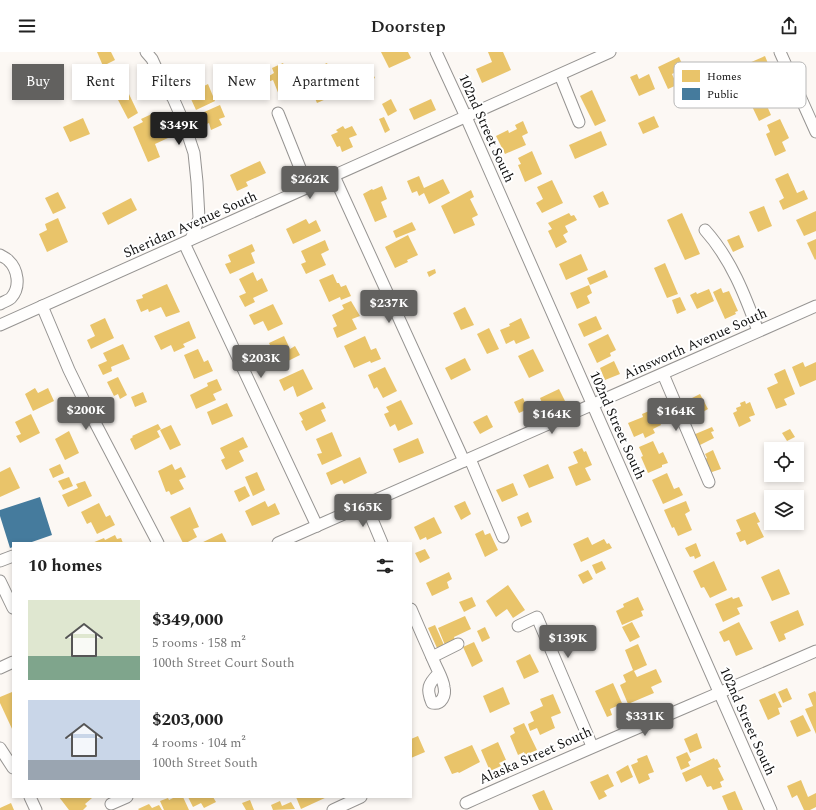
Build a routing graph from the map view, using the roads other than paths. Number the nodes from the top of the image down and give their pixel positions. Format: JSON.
{"nodes":[{"id":1,"x":436,"y":52,"type":"edge"},
{"id":2,"x":610,"y":52,"type":"edge"},
{"id":3,"x":780,"y":52,"type":"edge"},
{"id":4,"x":149,"y":56,"type":"edge"},
{"id":5,"x":784,"y":62,"type":"edge"},
{"id":6,"x":560,"y":75,"type":"junction"},
{"id":7,"x":805,"y":108,"type":"edge"},
{"id":8,"x":278,"y":113,"type":"dead end"},
{"id":9,"x":466,"y":117,"type":"junction"},
{"id":10,"x":579,"y":122,"type":"dead end"},
{"id":11,"x":816,"y":132,"type":"edge"},
{"id":12,"x":334,"y":176,"type":"junction"},
{"id":13,"x":308,"y":188,"type":"junction"},
{"id":14,"x":705,"y":230,"type":"dead end"},
{"id":15,"x":188,"y":241,"type":"junction"},
{"id":16,"x":0,"y":255,"type":"edge"},
{"id":17,"x":0,"y":304,"type":"edge"},
{"id":18,"x":42,"y":306,"type":"junction"},
{"id":19,"x":816,"y":306,"type":"edge"},
{"id":20,"x":0,"y":325,"type":"edge"},
{"id":21,"x":758,"y":332,"type":"junction"},
{"id":22,"x":663,"y":374,"type":"junction"},
{"id":23,"x":593,"y":405,"type":"junction"},
{"id":24,"x":467,"y":460,"type":"junction"},
{"id":25,"x":709,"y":482,"type":"dead end"},
{"id":26,"x":366,"y":504,"type":"junction"},
{"id":27,"x":317,"y":526,"type":"junction"},
{"id":28,"x":503,"y":537,"type":"dead end"},
{"id":29,"x":157,"y":542,"type":"edge"},
{"id":30,"x":280,"y":542,"type":"edge"},
{"id":31,"x":382,"y":542,"type":"edge"},
{"id":32,"x":12,"y":556,"type":"edge"},
{"id":33,"x":0,"y":561,"type":"edge"},
{"id":34,"x":0,"y":581,"type":"edge"},
{"id":35,"x":12,"y":606,"type":"edge"},
{"id":36,"x":412,"y":611,"type":"edge"},
{"id":37,"x":518,"y":626,"type":"dead end"},
{"id":38,"x":458,"y":644,"type":"dead end"},
{"id":39,"x":816,"y":651,"type":"edge"},
{"id":40,"x":432,"y":657,"type":"junction"},
{"id":41,"x":12,"y":662,"type":"edge"},
{"id":42,"x":0,"y":668,"type":"edge"},
{"id":43,"x":438,"y":673,"type":"dead end"},
{"id":44,"x":720,"y":693,"type":"junction"},
{"id":45,"x":592,"y":746,"type":"junction"},
{"id":46,"x":0,"y":748,"type":"edge"},
{"id":47,"x":12,"y":766,"type":"edge"},
{"id":48,"x":30,"y":798,"type":"edge"},
{"id":49,"x":125,"y":798,"type":"edge"},
{"id":50,"x":359,"y":798,"type":"edge"},
{"id":51,"x":466,"y":802,"type":"dead end"},
{"id":52,"x":111,"y":804,"type":"edge"},
{"id":53,"x":340,"y":808,"type":"edge"},
{"id":54,"x":36,"y":810,"type":"edge"},
{"id":55,"x":771,"y":810,"type":"edge"}],
"edges":[{"from":1,"to":9,"type":"street","name":"102nd Street South"},
{"from":2,"to":6,"type":"street","name":"Sheridan Avenue South"},
{"from":3,"to":5,"type":"street"},
{"from":4,"to":15,"type":"street"},
{"from":6,"to":9,"type":"street","name":"Sheridan Avenue South"},
{"from":6,"to":10,"type":"street"},
{"from":7,"to":11,"type":"street"},
{"from":8,"to":13,"type":"street"},
{"from":9,"to":12,"type":"street","name":"Sheridan Avenue South"},
{"from":9,"to":23,"type":"street","name":"102nd Street South"},
{"from":12,"to":13,"type":"street","name":"Sheridan Avenue South"},
{"from":12,"to":24,"type":"street"},
{"from":13,"to":15,"type":"street","name":"Sheridan Avenue South"},
{"from":14,"to":21,"type":"street"},
{"from":15,"to":18,"type":"street","name":"Sheridan Avenue South"},
{"from":15,"to":27,"type":"street"},
{"from":16,"to":17,"type":"street"},
{"from":18,"to":20,"type":"street","name":"Sheridan Avenue South"},
{"from":18,"to":29,"type":"street"},
{"from":19,"to":21,"type":"street","name":"Ainsworth Avenue South"},
{"from":21,"to":22,"type":"street","name":"Ainsworth Avenue South"},
{"from":22,"to":23,"type":"street","name":"Ainsworth Avenue South"},
{"from":22,"to":25,"type":"street"},
{"from":23,"to":24,"type":"street","name":"Ainsworth Avenue South"},
{"from":23,"to":44,"type":"street","name":"102nd Street South"},
{"from":24,"to":26,"type":"street","name":"Ainsworth Avenue South"},
{"from":24,"to":28,"type":"street"},
{"from":26,"to":27,"type":"street","name":"Ainsworth Avenue South"},
{"from":26,"to":31,"type":"street"},
{"from":27,"to":30,"type":"street","name":"Ainsworth Avenue South"},
{"from":32,"to":33,"type":"street"},
{"from":34,"to":35,"type":"street"},
{"from":36,"to":40,"type":"street"},
{"from":37,"to":45,"type":"street"},
{"from":38,"to":40,"type":"street"},
{"from":39,"to":44,"type":"street","name":"Alaska Street South"},
{"from":40,"to":43,"type":"street"},
{"from":41,"to":42,"type":"street"},
{"from":44,"to":45,"type":"street","name":"Alaska Street South"},
{"from":44,"to":55,"type":"street","name":"102nd Street South"},
{"from":45,"to":51,"type":"street","name":"Alaska Street South"},
{"from":46,"to":47,"type":"street"},
{"from":48,"to":54,"type":"street"},
{"from":49,"to":52,"type":"street"},
{"from":50,"to":53,"type":"street"}]}
